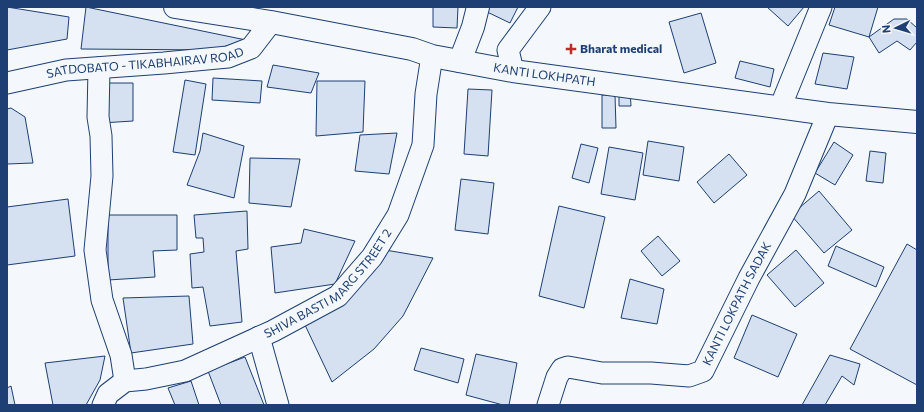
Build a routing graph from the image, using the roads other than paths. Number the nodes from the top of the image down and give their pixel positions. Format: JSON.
{"nodes":[{"id":1,"x":175,"y":7,"type":"edge"},
{"id":2,"x":478,"y":7,"type":"edge"},
{"id":3,"x":540,"y":7,"type":"edge"},
{"id":4,"x":821,"y":7,"type":"edge"},
{"id":5,"x":271,"y":22,"type":"junction"},
{"id":6,"x":432,"y":56,"type":"junction"},
{"id":7,"x":460,"y":61,"type":"junction"},
{"id":8,"x":99,"y":68,"type":"junction"},
{"id":9,"x":513,"y":71,"type":"junction"},
{"id":10,"x":7,"y":84,"type":"edge"},
{"id":11,"x":787,"y":108,"type":"junction"},
{"id":12,"x":828,"y":114,"type":"junction"},
{"id":13,"x":917,"y":122,"type":"edge"},
{"id":14,"x":258,"y":337,"type":"junction"},
{"id":15,"x":125,"y":381,"type":"junction"},
{"id":16,"x":111,"y":401,"type":"edge"},
{"id":17,"x":278,"y":405,"type":"edge"},
{"id":18,"x":548,"y":405,"type":"edge"}],
"edges":[{"from":1,"to":5,"type":"main road","name":"KANTI LOKHPATH"},
{"from":2,"to":7,"type":"main road"},
{"from":3,"to":9,"type":"street"},
{"from":4,"to":11,"type":"street"},
{"from":5,"to":6,"type":"main road","name":"KANTI LOKHPATH"},
{"from":5,"to":8,"type":"street","name":"SATDOBATO - TIKABHAIRAV ROAD"},
{"from":6,"to":7,"type":"main road","name":"KANTI LOKHPATH"},
{"from":6,"to":14,"type":"street","name":"SHIVA BASTI MARG STREET 2"},
{"from":7,"to":9,"type":"main road","name":"KANTI LOKHPATH"},
{"from":8,"to":10,"type":"street","name":"SATDOBATO - TIKABHAIRAV ROAD"},
{"from":8,"to":15,"type":"street"},
{"from":9,"to":11,"type":"main road","name":"KANTI LOKHPATH"},
{"from":11,"to":12,"type":"main road","name":"KANTI LOKHPATH"},
{"from":12,"to":13,"type":"main road","name":"KANTI LOKHPATH"},
{"from":12,"to":18,"type":"street","name":"KANTI LOKPATH SADAK"},
{"from":14,"to":15,"type":"street","name":"SHIVA BASTI MARG STREET 2"},
{"from":14,"to":17,"type":"street"},
{"from":15,"to":16,"type":"street"}]}
